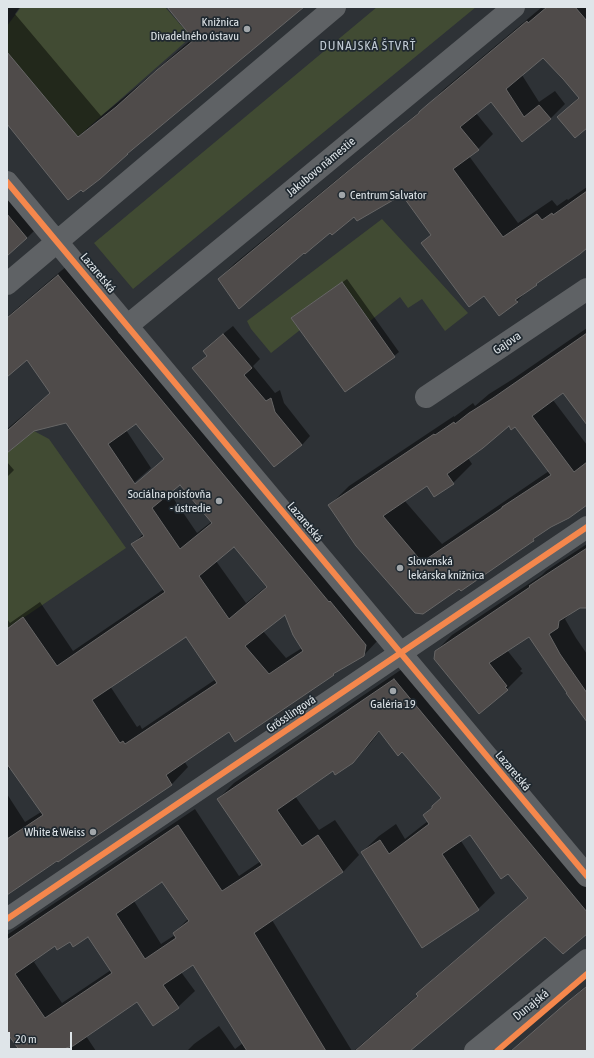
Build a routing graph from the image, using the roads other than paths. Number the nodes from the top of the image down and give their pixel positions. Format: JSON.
{"nodes":[{"id":1,"x":335,"y":7,"type":"edge"},
{"id":2,"x":514,"y":7,"type":"edge"},
{"id":3,"x":7,"y":182,"type":"edge"},
{"id":4,"x":57,"y":242,"type":"junction"},
{"id":5,"x":7,"y":284,"type":"edge"},
{"id":6,"x":587,"y":289,"type":"edge"},
{"id":7,"x":127,"y":326,"type":"junction"},
{"id":8,"x":426,"y":397,"type":"dead end"},
{"id":9,"x":587,"y":527,"type":"edge"},
{"id":10,"x":401,"y":653,"type":"junction"},
{"id":11,"x":587,"y":876,"type":"edge"},
{"id":12,"x":7,"y":919,"type":"edge"},
{"id":13,"x":587,"y":960,"type":"edge"},
{"id":14,"x":474,"y":1051,"type":"edge"}],
"edges":[{"from":1,"to":4,"type":"street"},
{"from":2,"to":7,"type":"street","name":"Jakubovo námestie"},
{"from":3,"to":4,"type":"street","name":"Lazaretská"},
{"from":4,"to":5,"type":"street"},
{"from":4,"to":7,"type":"street","name":"Lazaretská"},
{"from":6,"to":8,"type":"street","name":"Gajova"},
{"from":7,"to":10,"type":"street","name":"Lazaretská"},
{"from":9,"to":10,"type":"street","name":"Grösslingová"},
{"from":10,"to":11,"type":"street","name":"Lazaretská"},
{"from":10,"to":12,"type":"street","name":"Grösslingová"},
{"from":13,"to":14,"type":"street","name":"Dunajská"}]}
